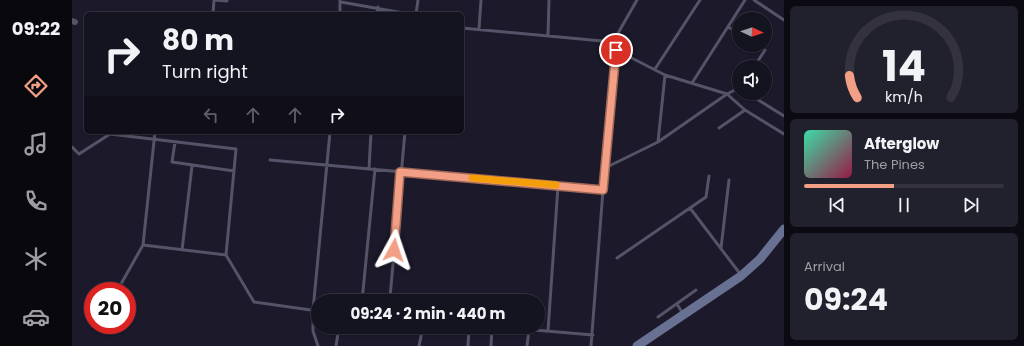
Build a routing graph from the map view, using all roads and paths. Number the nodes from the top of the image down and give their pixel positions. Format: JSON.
{"nodes":[{"id":1,"x":215,"y":0,"type":"edge"},
{"id":2,"x":418,"y":0,"type":"edge"},
{"id":3,"x":481,"y":0,"type":"edge"},
{"id":4,"x":549,"y":0,"type":"edge"},
{"id":5,"x":637,"y":0,"type":"edge"},
{"id":6,"x":700,"y":0,"type":"edge"},
{"id":7,"x":745,"y":0,"type":"edge"},
{"id":8,"x":754,"y":0,"type":"edge"},
{"id":9,"x":227,"y":1,"type":"edge"},
{"id":10,"x":341,"y":1,"type":"edge"},
{"id":11,"x":378,"y":7,"type":"junction"},
{"id":12,"x":213,"y":12,"type":"edge"},
{"id":13,"x":340,"y":12,"type":"edge"},
{"id":14,"x":377,"y":12,"type":"edge"},
{"id":15,"x":400,"y":12,"type":"edge"},
{"id":16,"x":416,"y":12,"type":"edge"},
{"id":17,"x":784,"y":20,"type":"edge"},
{"id":18,"x":728,"y":26,"type":"junction"},
{"id":19,"x":464,"y":28,"type":"edge"},
{"id":20,"x":479,"y":29,"type":"junction"},
{"id":21,"x":732,"y":29,"type":"edge"},
{"id":22,"x":548,"y":35,"type":"junction"},
{"id":23,"x":613,"y":42,"type":"junction"},
{"id":24,"x":616,"y":50,"type":"junction"},
{"id":25,"x":655,"y":69,"type":"junction"},
{"id":26,"x":665,"y":75,"type":"junction"},
{"id":27,"x":692,"y":83,"type":"junction"},
{"id":28,"x":732,"y":92,"type":"edge"},
{"id":29,"x":727,"y":94,"type":"junction"},
{"id":30,"x":759,"y":100,"type":"edge"},
{"id":31,"x":745,"y":110,"type":"junction"},
{"id":32,"x":784,"y":116,"type":"edge"},
{"id":33,"x":719,"y":128,"type":"dead end"},
{"id":34,"x":155,"y":134,"type":"edge"},
{"id":35,"x":330,"y":134,"type":"edge"},
{"id":36,"x":371,"y":134,"type":"edge"},
{"id":37,"x":405,"y":134,"type":"edge"},
{"id":38,"x":784,"y":134,"type":"edge"},
{"id":39,"x":118,"y":135,"type":"joint"},
{"id":40,"x":154,"y":139,"type":"junction"},
{"id":41,"x":175,"y":142,"type":"junction"},
{"id":42,"x":658,"y":142,"type":"junction"},
{"id":43,"x":72,"y":147,"type":"edge"},
{"id":44,"x":270,"y":160,"type":"dead end"},
{"id":45,"x":327,"y":165,"type":"junction"},
{"id":46,"x":192,"y":166,"type":"junction"},
{"id":47,"x":369,"y":168,"type":"junction"},
{"id":48,"x":605,"y":168,"type":"junction"},
{"id":49,"x":375,"y":169,"type":"junction"},
{"id":50,"x":234,"y":171,"type":"junction"},
{"id":51,"x":400,"y":172,"type":"junction"},
{"id":52,"x":709,"y":176,"type":"dead end"},
{"id":53,"x":729,"y":180,"type":"dead end"},
{"id":54,"x":558,"y":186,"type":"junction"},
{"id":55,"x":603,"y":190,"type":"junction"},
{"id":56,"x":690,"y":208,"type":"junction"},
{"id":57,"x":784,"y":229,"type":"edge"},
{"id":58,"x":143,"y":245,"type":"junction"},
{"id":59,"x":721,"y":248,"type":"junction"},
{"id":60,"x":182,"y":250,"type":"junction"},
{"id":61,"x":226,"y":255,"type":"junction"},
{"id":62,"x":617,"y":258,"type":"dead end"},
{"id":63,"x":741,"y":276,"type":"junction"},
{"id":64,"x":122,"y":282,"type":"edge"},
{"id":65,"x":696,"y":290,"type":"dead end"},
{"id":66,"x":315,"y":294,"type":"edge"},
{"id":67,"x":363,"y":294,"type":"edge"},
{"id":68,"x":390,"y":294,"type":"edge"},
{"id":69,"x":677,"y":304,"type":"junction"},
{"id":70,"x":311,"y":310,"type":"edge"},
{"id":71,"x":683,"y":315,"type":"junction"},
{"id":72,"x":658,"y":317,"type":"dead end"},
{"id":73,"x":545,"y":331,"type":"edge"},
{"id":74,"x":548,"y":331,"type":"junction"},
{"id":75,"x":314,"y":334,"type":"edge"},
{"id":76,"x":338,"y":334,"type":"edge"},
{"id":77,"x":422,"y":334,"type":"edge"},
{"id":78,"x":469,"y":334,"type":"edge"},
{"id":79,"x":492,"y":334,"type":"edge"},
{"id":80,"x":528,"y":334,"type":"edge"},
{"id":81,"x":593,"y":335,"type":"junction"},
{"id":82,"x":318,"y":346,"type":"edge"},
{"id":83,"x":336,"y":346,"type":"edge"},
{"id":84,"x":419,"y":346,"type":"edge"},
{"id":85,"x":468,"y":346,"type":"edge"},
{"id":86,"x":491,"y":346,"type":"edge"},
{"id":87,"x":526,"y":346,"type":"edge"},
{"id":88,"x":591,"y":346,"type":"edge"},
{"id":89,"x":637,"y":346,"type":"edge"}],
"edges":[{"from":1,"to":9,"type":"lane"},
{"from":1,"to":12,"type":"lane"},
{"from":2,"to":16,"type":"lane"},
{"from":3,"to":20,"type":"lane"},
{"from":4,"to":22,"type":"lane"},
{"from":5,"to":23,"type":"lane"},
{"from":6,"to":25,"type":"lane"},
{"from":7,"to":18,"type":"lane"},
{"from":8,"to":17,"type":"lane"},
{"from":10,"to":11,"type":"lane"},
{"from":10,"to":13,"type":"lane"},
{"from":11,"to":14,"type":"lane"},
{"from":11,"to":15,"type":"lane"},
{"from":18,"to":21,"type":"lane"},
{"from":18,"to":27,"type":"lane"},
{"from":19,"to":20,"type":"lane"},
{"from":20,"to":22,"type":"lane"},
{"from":22,"to":23,"type":"lane"},
{"from":23,"to":24,"type":"lane"},
{"from":24,"to":25,"type":"lane"},
{"from":24,"to":48,"type":"lane"},
{"from":25,"to":26,"type":"lane"},
{"from":26,"to":27,"type":"lane"},
{"from":26,"to":42,"type":"lane"},
{"from":27,"to":29,"type":"lane"},
{"from":28,"to":29,"type":"lane"},
{"from":29,"to":31,"type":"lane"},
{"from":29,"to":42,"type":"lane"},
{"from":30,"to":32,"type":"lane"},
{"from":31,"to":33,"type":"lane"},
{"from":31,"to":38,"type":"lane"},
{"from":34,"to":40,"type":"lane"},
{"from":35,"to":45,"type":"lane"},
{"from":36,"to":47,"type":"lane"},
{"from":37,"to":51,"type":"lane"},
{"from":39,"to":40,"type":"lane"},
{"from":39,"to":43,"type":"lane"},
{"from":40,"to":41,"type":"lane"},
{"from":40,"to":58,"type":"lane"},
{"from":41,"to":46,"type":"lane"},
{"from":41,"to":50,"type":"lane"},
{"from":42,"to":48,"type":"lane"},
{"from":44,"to":45,"type":"lane"},
{"from":45,"to":47,"type":"lane"},
{"from":45,"to":66,"type":"lane"},
{"from":46,"to":50,"type":"lane"},
{"from":46,"to":60,"type":"lane"},
{"from":47,"to":49,"type":"lane"},
{"from":48,"to":55,"type":"lane"},
{"from":49,"to":51,"type":"lane"},
{"from":49,"to":67,"type":"lane"},
{"from":50,"to":61,"type":"lane"},
{"from":51,"to":54,"type":"lane"},
{"from":51,"to":68,"type":"lane"},
{"from":52,"to":56,"type":"lane"},
{"from":53,"to":59,"type":"lane"},
{"from":54,"to":55,"type":"lane"},
{"from":54,"to":74,"type":"lane"},
{"from":55,"to":81,"type":"lane"},
{"from":56,"to":59,"type":"lane"},
{"from":56,"to":62,"type":"lane"},
{"from":57,"to":63,"type":"street"},
{"from":58,"to":60,"type":"lane"},
{"from":58,"to":64,"type":"lane"},
{"from":59,"to":63,"type":"lane"},
{"from":60,"to":61,"type":"lane"},
{"from":61,"to":70,"type":"lane"},
{"from":63,"to":71,"type":"street"},
{"from":65,"to":69,"type":"lane"},
{"from":69,"to":71,"type":"lane"},
{"from":69,"to":72,"type":"lane"},
{"from":71,"to":89,"type":"street"},
{"from":73,"to":74,"type":"lane"},
{"from":74,"to":81,"type":"lane"},
{"from":75,"to":82,"type":"lane"},
{"from":76,"to":83,"type":"lane"},
{"from":77,"to":84,"type":"lane"},
{"from":78,"to":85,"type":"lane"},
{"from":79,"to":86,"type":"lane"},
{"from":80,"to":87,"type":"lane"},
{"from":81,"to":88,"type":"lane"}]}
